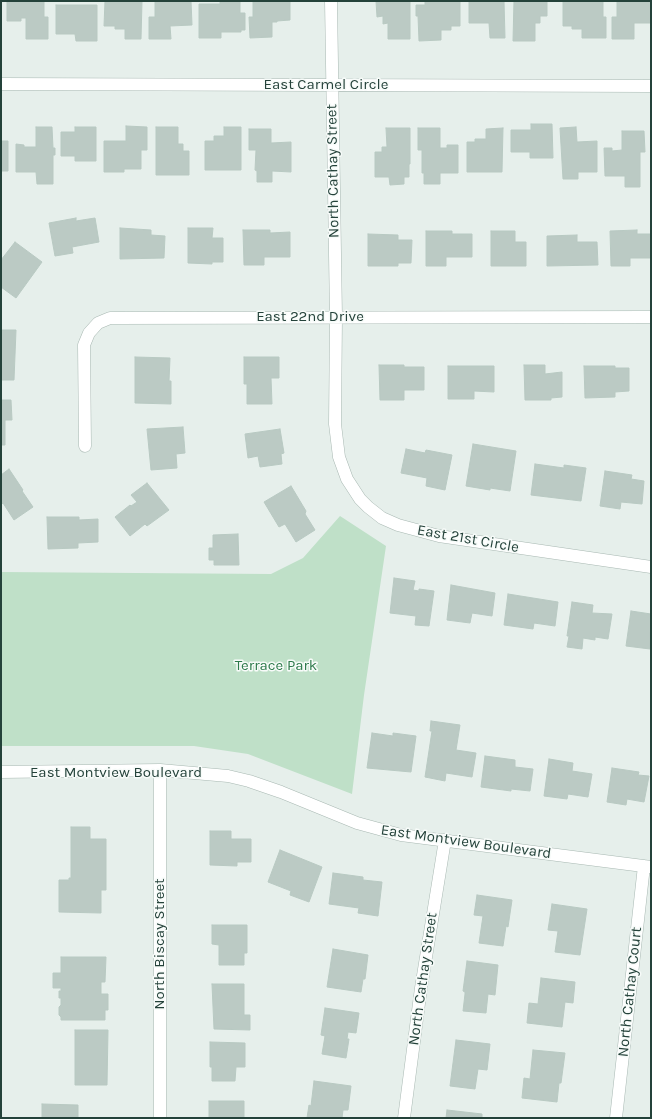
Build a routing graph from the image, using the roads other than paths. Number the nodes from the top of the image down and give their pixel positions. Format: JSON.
{"nodes":[{"id":1,"x":331,"y":1,"type":"edge"},
{"id":2,"x":1,"y":84,"type":"edge"},
{"id":3,"x":331,"y":85,"type":"junction"},
{"id":4,"x":651,"y":86,"type":"edge"},
{"id":5,"x":336,"y":317,"type":"junction"},
{"id":6,"x":651,"y":317,"type":"edge"},
{"id":7,"x":85,"y":446,"type":"dead end"},
{"id":8,"x":651,"y":567,"type":"edge"},
{"id":9,"x":160,"y":770,"type":"junction"},
{"id":10,"x":1,"y":772,"type":"edge"},
{"id":11,"x":445,"y":840,"type":"junction"},
{"id":12,"x":647,"y":867,"type":"edge"},
{"id":13,"x":160,"y":1118,"type":"edge"},
{"id":14,"x":404,"y":1118,"type":"edge"},
{"id":15,"x":616,"y":1118,"type":"edge"}],
"edges":[{"from":1,"to":3,"type":"street","name":"North Cathay Street"},
{"from":2,"to":3,"type":"street","name":"East Carmel Circle"},
{"from":3,"to":4,"type":"street","name":"East Carmel Circle"},
{"from":3,"to":5,"type":"street","name":"North Cathay Street"},
{"from":5,"to":6,"type":"street","name":"East 22nd Drive"},
{"from":5,"to":7,"type":"street","name":"East 22nd Drive"},
{"from":5,"to":8,"type":"street","name":"East 21st Circle"},
{"from":9,"to":10,"type":"street","name":"East Montview Boulevard"},
{"from":9,"to":11,"type":"street","name":"East Montview Boulevard"},
{"from":9,"to":13,"type":"street","name":"North Biscay Street"},
{"from":11,"to":12,"type":"street","name":"East Montview Boulevard"},
{"from":11,"to":14,"type":"street","name":"North Cathay Street"},
{"from":12,"to":15,"type":"street","name":"North Cathay Court"}]}
